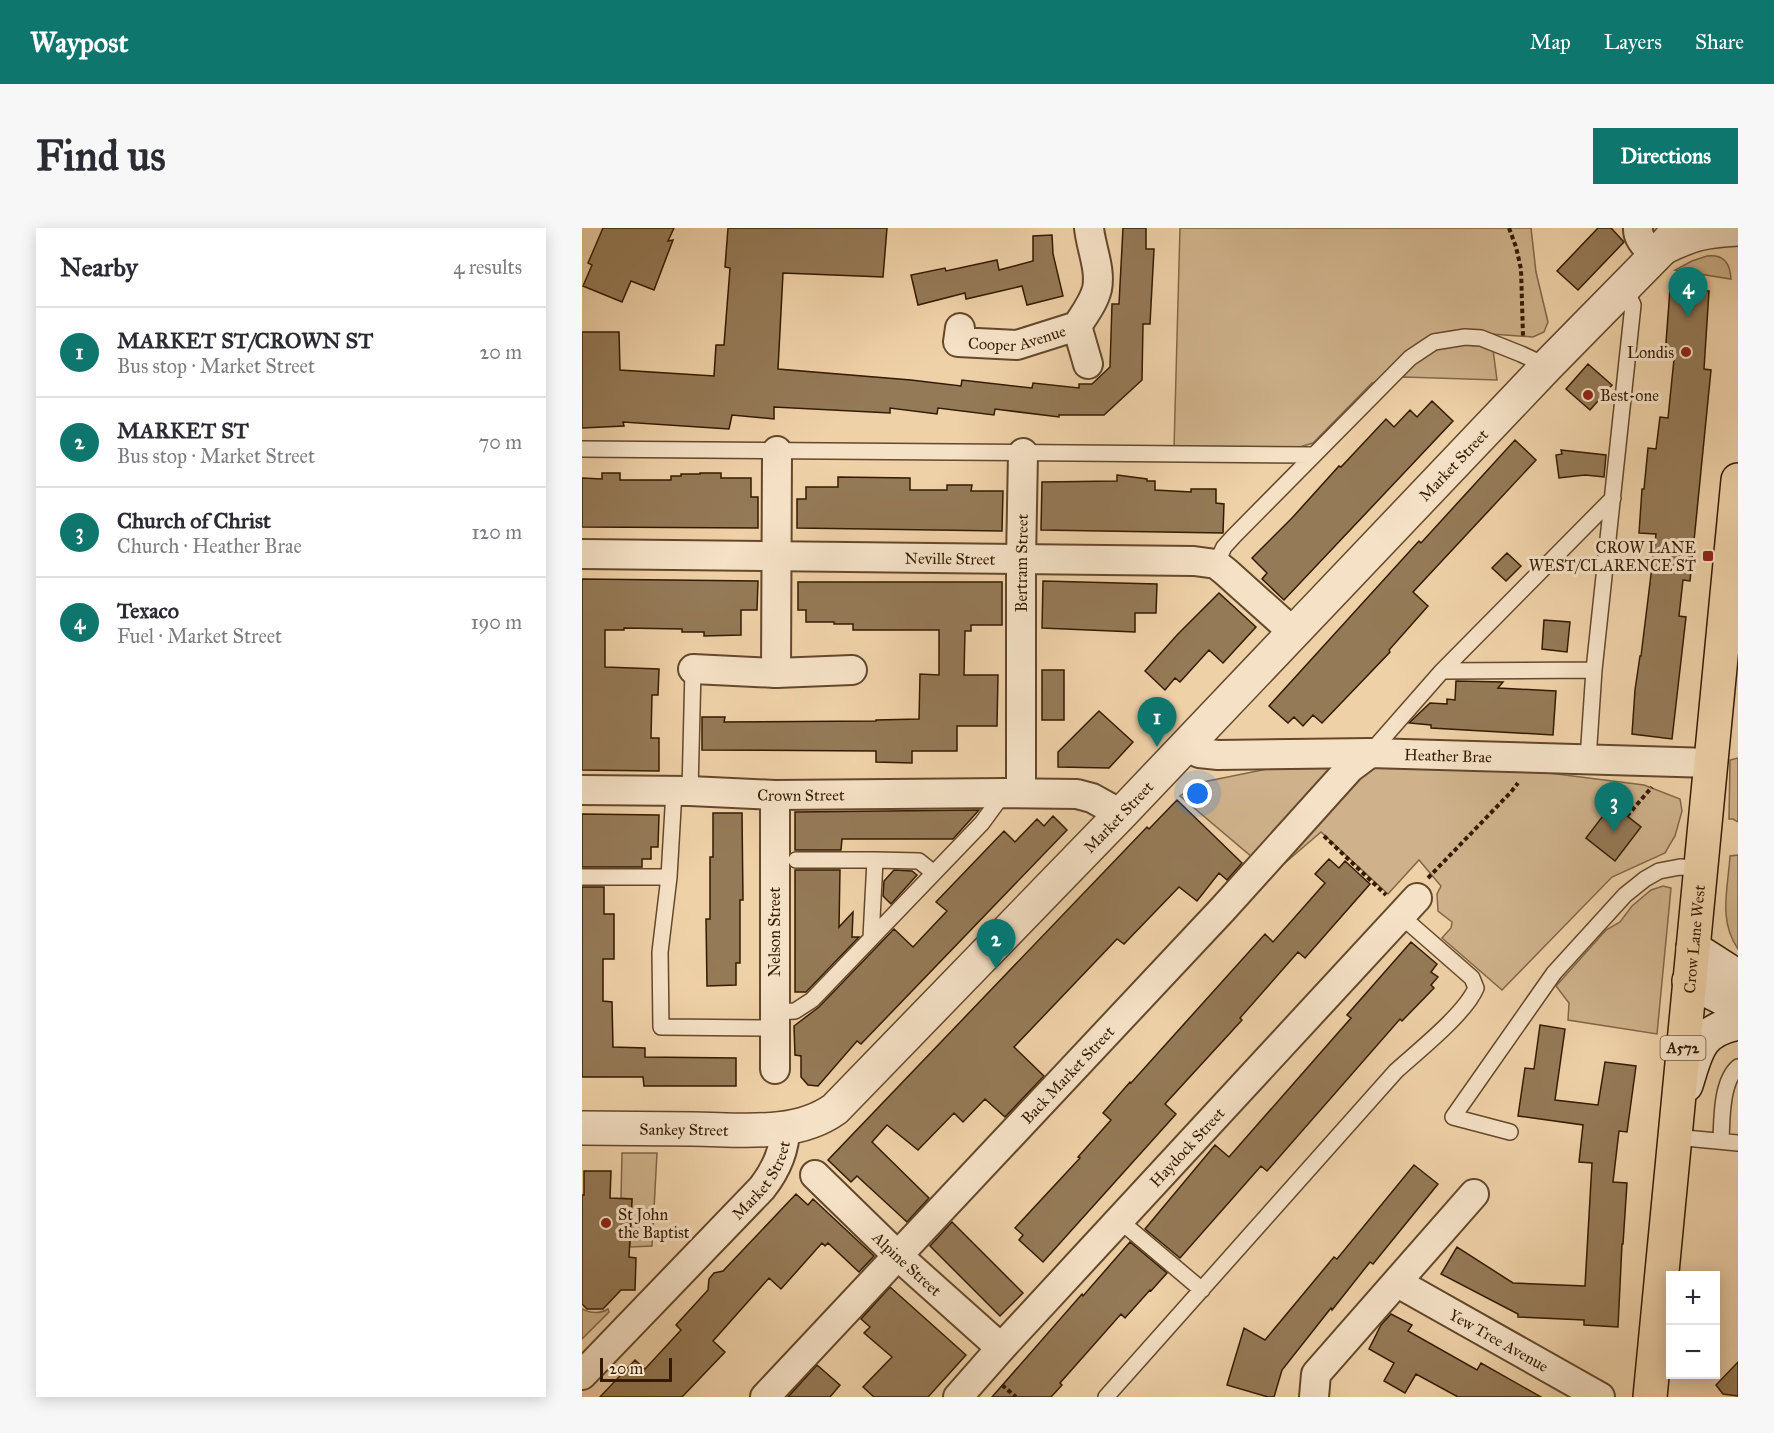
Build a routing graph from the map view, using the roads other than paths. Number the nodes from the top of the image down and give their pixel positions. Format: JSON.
{"nodes":[{"id":1,"x":1089,"y":228,"type":"edge"},
{"id":2,"x":1738,"y":229,"type":"edge"},
{"id":3,"x":1659,"y":240,"type":"edge"},
{"id":4,"x":1625,"y":287,"type":"junction"},
{"id":5,"x":1077,"y":326,"type":"junction"},
{"id":6,"x":952,"y":340,"type":"dead end"},
{"id":7,"x":1534,"y":360,"type":"junction"},
{"id":8,"x":1088,"y":364,"type":"dead end"},
{"id":9,"x":582,"y":449,"type":"edge"},
{"id":10,"x":777,"y":451,"type":"junction"},
{"id":11,"x":1023,"y":453,"type":"junction"},
{"id":12,"x":1314,"y":455,"type":"junction"},
{"id":13,"x":1738,"y":480,"type":"edge"},
{"id":14,"x":1613,"y":498,"type":"junction"},
{"id":15,"x":582,"y":554,"type":"edge"},
{"id":16,"x":777,"y":557,"type":"junction"},
{"id":17,"x":1021,"y":560,"type":"junction"},
{"id":18,"x":1216,"y":564,"type":"junction"},
{"id":19,"x":1733,"y":587,"type":"edge"},
{"id":20,"x":1293,"y":632,"type":"junction"},
{"id":21,"x":693,"y":669,"type":"joint"},
{"id":22,"x":852,"y":670,"type":"dead end"},
{"id":23,"x":1594,"y":670,"type":"junction"},
{"id":24,"x":1442,"y":672,"type":"junction"},
{"id":25,"x":776,"y":673,"type":"junction"},
{"id":26,"x":1186,"y":746,"type":"junction"},
{"id":27,"x":1370,"y":753,"type":"junction"},
{"id":28,"x":1588,"y":759,"type":"junction"},
{"id":29,"x":1712,"y":763,"type":"junction"},
{"id":30,"x":582,"y":790,"type":"edge"},
{"id":31,"x":682,"y":791,"type":"junction"},
{"id":32,"x":1012,"y":793,"type":"junction"},
{"id":33,"x":775,"y":795,"type":"junction"},
{"id":34,"x":1121,"y":814,"type":"junction"},
{"id":35,"x":796,"y":860,"type":"dead end"},
{"id":36,"x":875,"y":860,"type":"junction"},
{"id":37,"x":1702,"y":868,"type":"junction"},
{"id":38,"x":934,"y":873,"type":"junction"},
{"id":39,"x":582,"y":877,"type":"edge"},
{"id":40,"x":669,"y":877,"type":"junction"},
{"id":41,"x":1401,"y":903,"type":"joint"},
{"id":42,"x":872,"y":938,"type":"junction"},
{"id":43,"x":1693,"y":948,"type":"junction"},
{"id":44,"x":1738,"y":977,"type":"edge"},
{"id":45,"x":1689,"y":981,"type":"junction"},
{"id":46,"x":1738,"y":1006,"type":"edge"},
{"id":47,"x":774,"y":1020,"type":"junction"},
{"id":48,"x":1738,"y":1023,"type":"edge"},
{"id":49,"x":1738,"y":1067,"type":"edge"},
{"id":50,"x":775,"y":1069,"type":"dead end"},
{"id":51,"x":1676,"y":1126,"type":"junction"},
{"id":52,"x":582,"y":1128,"type":"edge"},
{"id":53,"x":785,"y":1128,"type":"junction"},
{"id":54,"x":1510,"y":1132,"type":"dead end"},
{"id":55,"x":1720,"y":1140,"type":"junction"},
{"id":56,"x":1738,"y":1143,"type":"edge"},
{"id":57,"x":815,"y":1175,"type":"dead end"},
{"id":58,"x":1474,"y":1194,"type":"dead end"},
{"id":59,"x":1119,"y":1220,"type":"junction"},
{"id":60,"x":897,"y":1255,"type":"junction"},
{"id":61,"x":1398,"y":1283,"type":"junction"},
{"id":62,"x":1202,"y":1290,"type":"junction"},
{"id":63,"x":1001,"y":1348,"type":"junction"},
{"id":64,"x":582,"y":1375,"type":"edge"},
{"id":65,"x":765,"y":1397,"type":"edge"},
{"id":66,"x":958,"y":1397,"type":"edge"},
{"id":67,"x":1106,"y":1397,"type":"edge"},
{"id":68,"x":1314,"y":1397,"type":"edge"},
{"id":69,"x":1600,"y":1397,"type":"edge"},
{"id":70,"x":1650,"y":1397,"type":"edge"}],
"edges":[{"from":1,"to":5,"type":"street","name":"Cooper Avenue"},
{"from":2,"to":3,"type":"street","name":"Market Street"},
{"from":3,"to":4,"type":"street","name":"Market Street"},
{"from":4,"to":7,"type":"street","name":"Market Street"},
{"from":4,"to":14,"type":"lane"},
{"from":5,"to":6,"type":"street","name":"Cooper Avenue"},
{"from":5,"to":8,"type":"street"},
{"from":7,"to":12,"type":"lane"},
{"from":7,"to":20,"type":"street","name":"Market Street"},
{"from":9,"to":10,"type":"lane"},
{"from":10,"to":11,"type":"lane"},
{"from":10,"to":16,"type":"street"},
{"from":11,"to":12,"type":"lane"},
{"from":11,"to":17,"type":"street","name":"Bertram Street"},
{"from":12,"to":18,"type":"lane"},
{"from":13,"to":19,"type":"main road","name":"Crow Lane West","number":"A572"},
{"from":14,"to":23,"type":"lane"},
{"from":14,"to":24,"type":"lane"},
{"from":15,"to":16,"type":"street","name":"Neville Street"},
{"from":16,"to":17,"type":"street","name":"Neville Street"},
{"from":16,"to":25,"type":"street"},
{"from":17,"to":18,"type":"street","name":"Neville Street"},
{"from":17,"to":32,"type":"street","name":"Bertram Street"},
{"from":18,"to":20,"type":"street"},
{"from":19,"to":29,"type":"main road","name":"Crow Lane West","number":"A572"},
{"from":20,"to":26,"type":"street","name":"Market Street"},
{"from":21,"to":25,"type":"street"},
{"from":21,"to":31,"type":"lane"},
{"from":22,"to":25,"type":"street"},
{"from":23,"to":24,"type":"lane"},
{"from":23,"to":28,"type":"lane"},
{"from":24,"to":27,"type":"lane"},
{"from":26,"to":27,"type":"street","name":"Heather Brae"},
{"from":26,"to":34,"type":"street","name":"Market Street"},
{"from":27,"to":28,"type":"street","name":"Heather Brae"},
{"from":27,"to":60,"type":"street","name":"Back Market Street"},
{"from":28,"to":29,"type":"street","name":"Heather Brae"},
{"from":29,"to":37,"type":"main road","name":"Crow Lane West","number":"A572"},
{"from":30,"to":31,"type":"street","name":"Crown Street"},
{"from":31,"to":33,"type":"street","name":"Crown Street"},
{"from":31,"to":40,"type":"lane"},
{"from":32,"to":33,"type":"street","name":"Crown Street"},
{"from":32,"to":34,"type":"street","name":"Crown Street"},
{"from":32,"to":38,"type":"lane"},
{"from":33,"to":47,"type":"street","name":"Nelson Street"},
{"from":34,"to":53,"type":"street","name":"Market Street"},
{"from":35,"to":36,"type":"lane"},
{"from":36,"to":38,"type":"lane"},
{"from":36,"to":42,"type":"lane"},
{"from":37,"to":43,"type":"main road","name":"Crow Lane West","number":"A572"},
{"from":37,"to":54,"type":"lane"},
{"from":38,"to":42,"type":"lane"},
{"from":39,"to":40,"type":"lane"},
{"from":40,"to":47,"type":"lane"},
{"from":41,"to":59,"type":"street","name":"Haydock Street"},
{"from":41,"to":62,"type":"lane"},
{"from":42,"to":47,"type":"lane"},
{"from":43,"to":44,"type":"street"},
{"from":43,"to":45,"type":"main road","name":"Crow Lane West","number":"A572"},
{"from":45,"to":46,"type":"street"},
{"from":45,"to":51,"type":"main road","name":"Crow Lane West","number":"A572"},
{"from":47,"to":50,"type":"street","name":"Nelson Street"},
{"from":48,"to":51,"type":"street"},
{"from":49,"to":55,"type":"lane"},
{"from":51,"to":55,"type":"lane"},
{"from":51,"to":70,"type":"main road","name":"Crow Lane West","number":"A572"},
{"from":52,"to":53,"type":"street","name":"Sankey Street"},
{"from":53,"to":64,"type":"street","name":"Market Street"},
{"from":55,"to":56,"type":"lane"},
{"from":57,"to":60,"type":"street","name":"Alpine Street"},
{"from":58,"to":61,"type":"street"},
{"from":59,"to":62,"type":"lane"},
{"from":59,"to":63,"type":"street","name":"Haydock Street"},
{"from":60,"to":63,"type":"street","name":"Alpine Street"},
{"from":60,"to":65,"type":"street","name":"Back Market Street"},
{"from":61,"to":68,"type":"street"},
{"from":61,"to":69,"type":"street","name":"Yew Tree Avenue"},
{"from":62,"to":67,"type":"lane"},
{"from":63,"to":66,"type":"street","name":"Haydock Street"}]}
